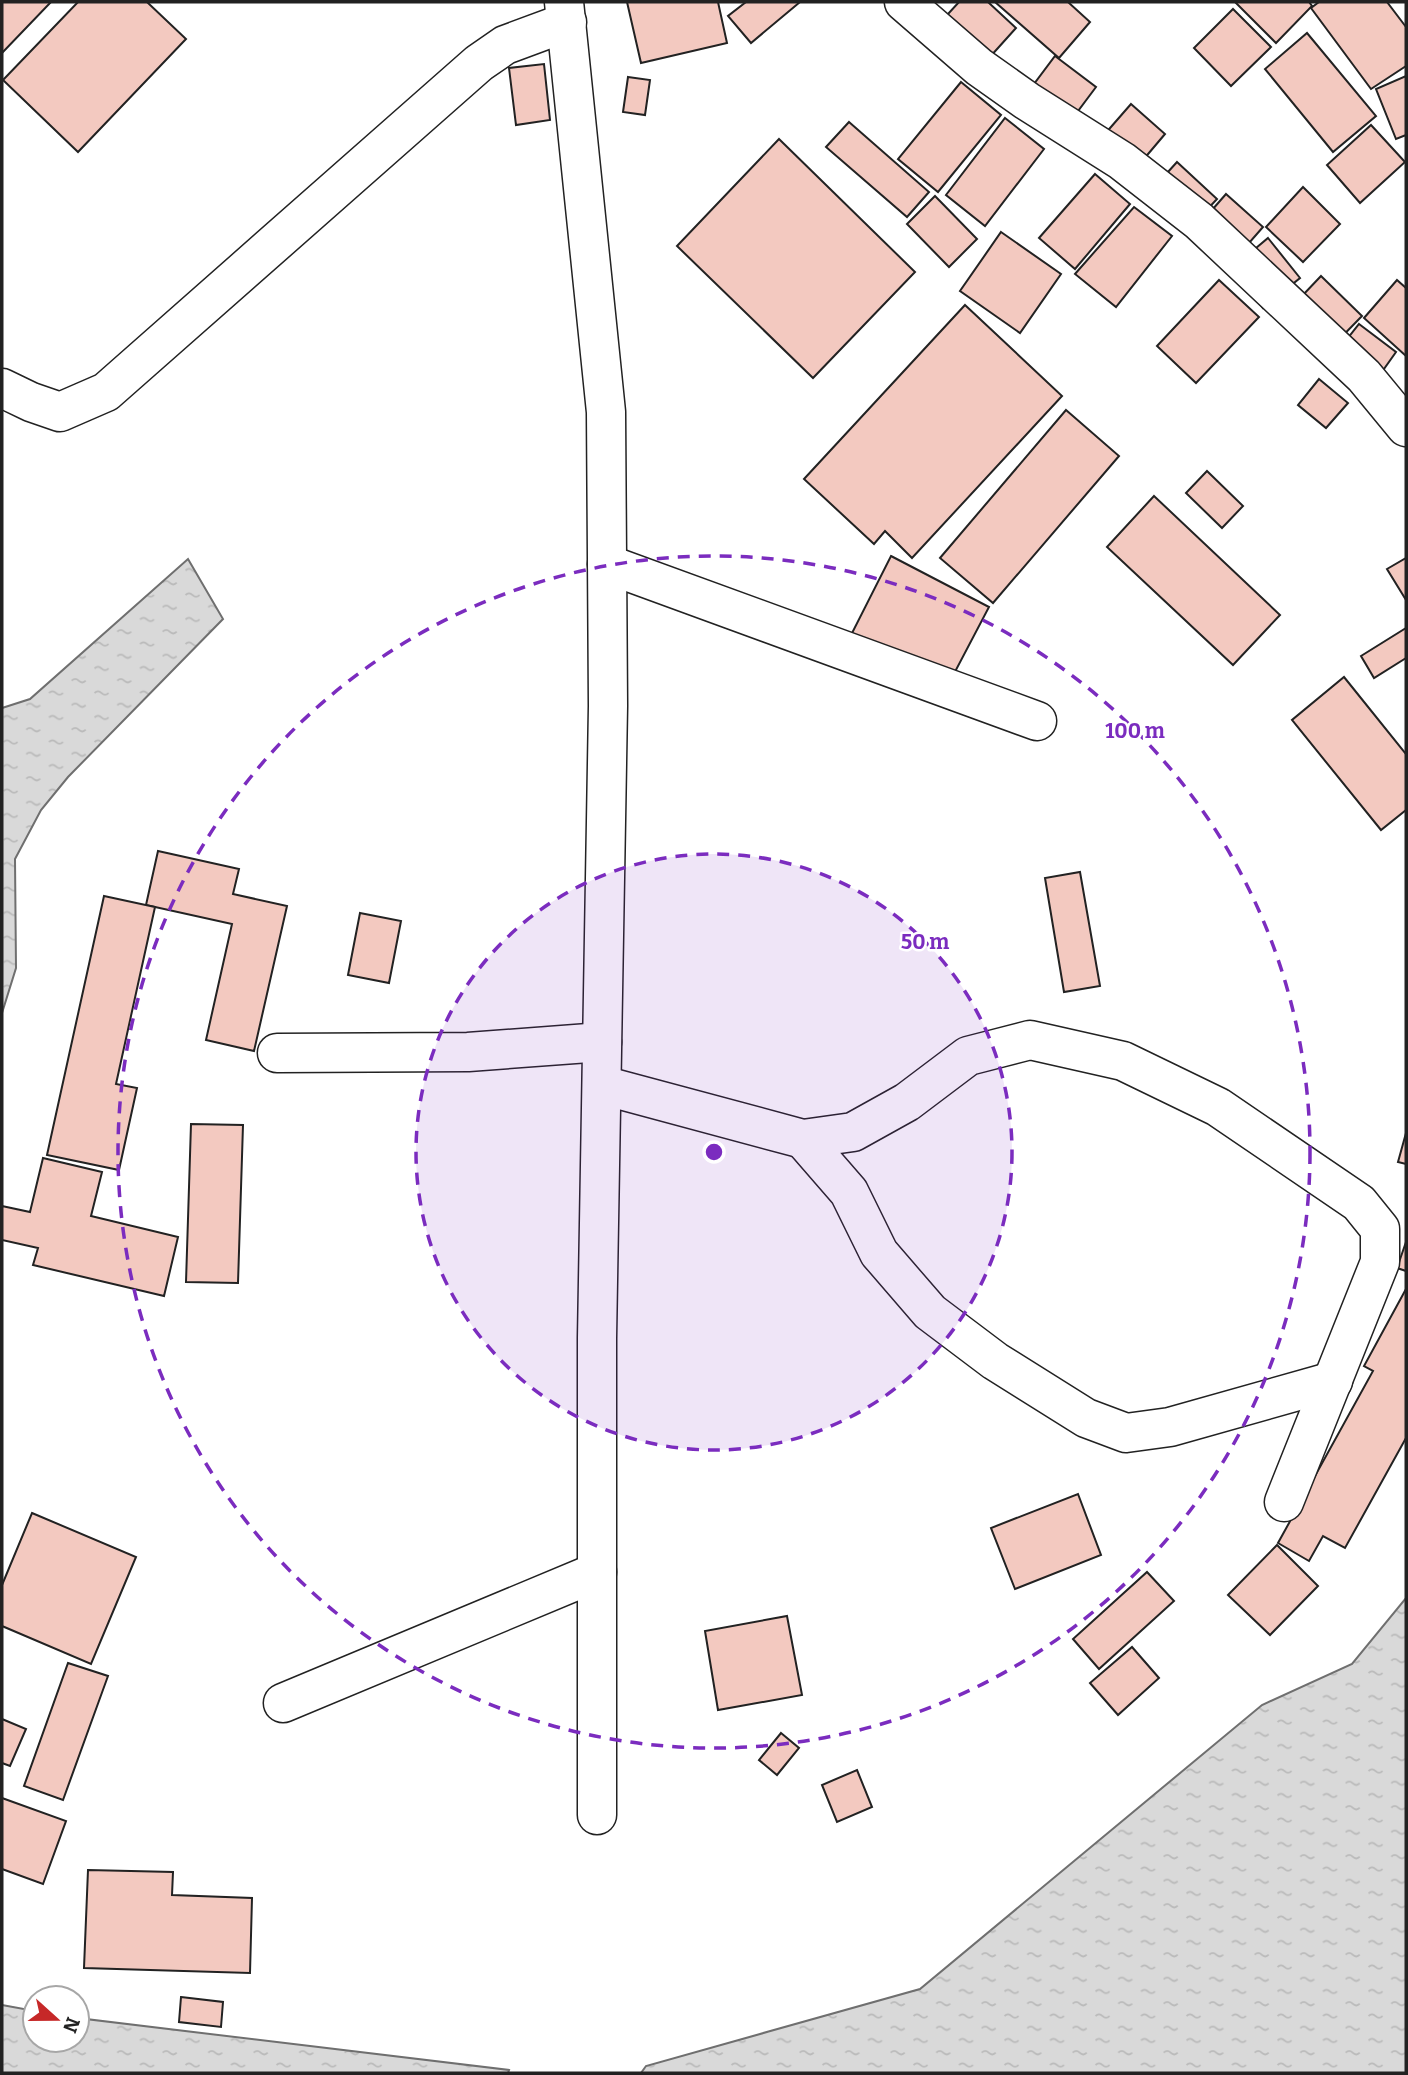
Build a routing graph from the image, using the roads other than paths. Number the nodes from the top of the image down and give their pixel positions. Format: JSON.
{"nodes":[{"id":1,"x":904,"y":2,"type":"edge"},
{"id":2,"x":565,"y":12,"type":"edge"},
{"id":3,"x":2,"y":388,"type":"edge"},
{"id":4,"x":1406,"y":427,"type":"edge"},
{"id":5,"x":607,"y":564,"type":"junction"},
{"id":6,"x":1037,"y":721,"type":"dead end"},
{"id":7,"x":602,"y":1042,"type":"junction"},
{"id":8,"x":277,"y":1053,"type":"dead end"},
{"id":9,"x":602,"y":1085,"type":"junction"},
{"id":10,"x":803,"y":1139,"type":"junction"},
{"id":11,"x":1332,"y":1381,"type":"junction"},
{"id":12,"x":1284,"y":1502,"type":"dead end"},
{"id":13,"x":597,"y":1572,"type":"junction"},
{"id":14,"x":283,"y":1703,"type":"dead end"},
{"id":15,"x":597,"y":1815,"type":"dead end"}],
"edges":[{"from":1,"to":4,"type":"street"},
{"from":2,"to":3,"type":"street"},
{"from":2,"to":5,"type":"street"},
{"from":5,"to":6,"type":"street"},
{"from":5,"to":7,"type":"street"},
{"from":7,"to":8,"type":"street"},
{"from":7,"to":9,"type":"street"},
{"from":9,"to":10,"type":"street"},
{"from":9,"to":13,"type":"street"},
{"from":10,"to":11,"type":"street"},
{"from":10,"to":11,"type":"street"},
{"from":11,"to":12,"type":"street"},
{"from":13,"to":14,"type":"street"},
{"from":13,"to":15,"type":"street"}]}
